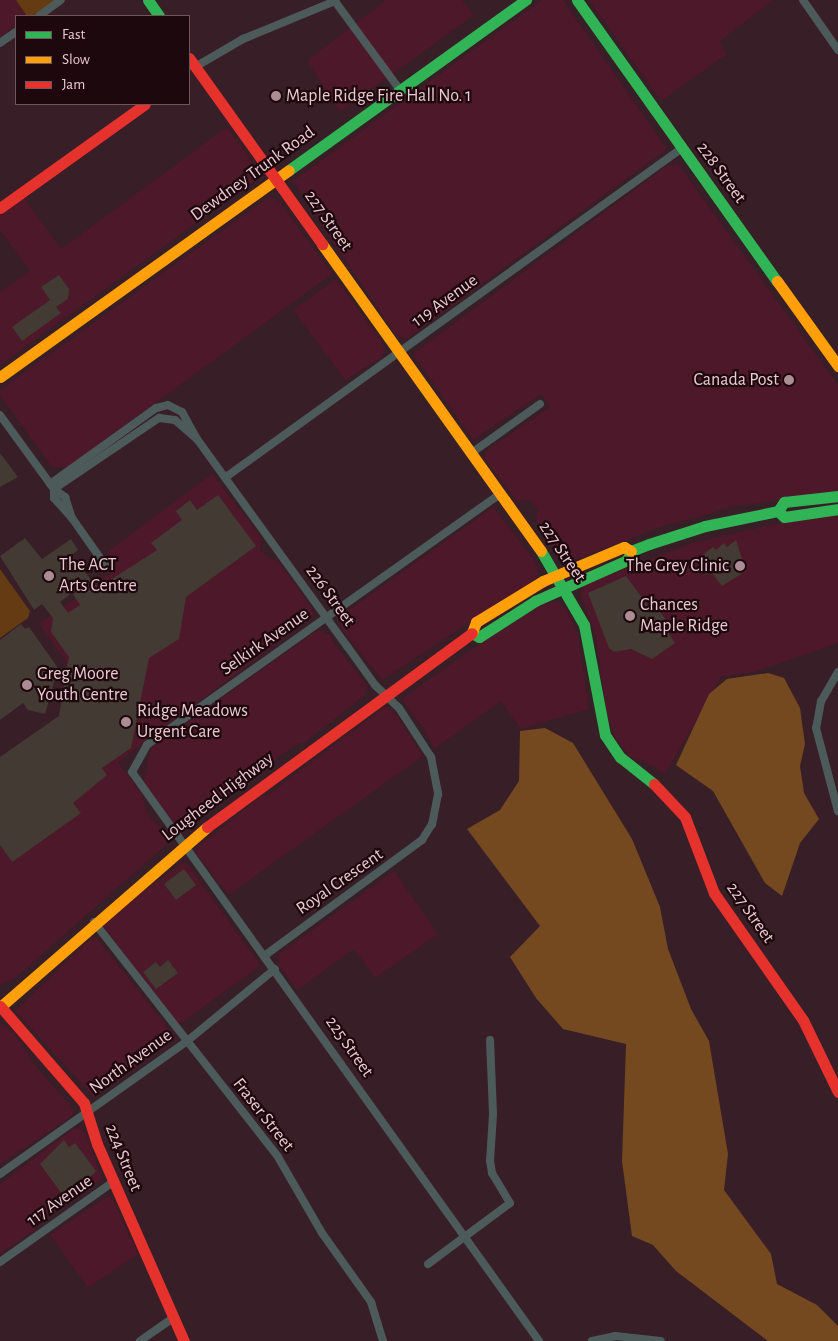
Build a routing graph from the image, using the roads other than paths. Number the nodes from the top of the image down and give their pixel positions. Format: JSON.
{"nodes":[{"id":1,"x":61,"y":0,"type":"edge"},
{"id":2,"x":148,"y":0,"type":"edge"},
{"id":3,"x":335,"y":0,"type":"edge"},
{"id":4,"x":526,"y":0,"type":"edge"},
{"id":5,"x":577,"y":0,"type":"edge"},
{"id":6,"x":803,"y":0,"type":"edge"},
{"id":7,"x":39,"y":15,"type":"edge"},
{"id":8,"x":158,"y":15,"type":"edge"},
{"id":9,"x":15,"y":33,"type":"edge"},
{"id":10,"x":0,"y":43,"type":"edge"},
{"id":11,"x":838,"y":50,"type":"edge"},
{"id":12,"x":191,"y":66,"type":"edge"},
{"id":13,"x":400,"y":90,"type":"junction"},
{"id":14,"x":144,"y":105,"type":"edge"},
{"id":15,"x":682,"y":148,"type":"junction"},
{"id":16,"x":276,"y":179,"type":"junction"},
{"id":17,"x":0,"y":208,"type":"edge"},
{"id":18,"x":399,"y":353,"type":"junction"},
{"id":19,"x":838,"y":366,"type":"edge"},
{"id":20,"x":0,"y":377,"type":"edge"},
{"id":21,"x":540,"y":404,"type":"dead end"},
{"id":22,"x":0,"y":415,"type":"edge"},
{"id":23,"x":198,"y":439,"type":"junction"},
{"id":24,"x":470,"y":454,"type":"junction"},
{"id":25,"x":226,"y":477,"type":"junction"},
{"id":26,"x":52,"y":487,"type":"junction"},
{"id":27,"x":500,"y":494,"type":"junction"},
{"id":28,"x":838,"y":496,"type":"edge"},
{"id":29,"x":838,"y":509,"type":"edge"},
{"id":30,"x":778,"y":510,"type":"junction"},
{"id":31,"x":631,"y":551,"type":"junction"},
{"id":32,"x":105,"y":565,"type":"dead end"},
{"id":33,"x":558,"y":576,"type":"junction"},
{"id":34,"x":565,"y":587,"type":"junction"},
{"id":35,"x":326,"y":617,"type":"junction"},
{"id":36,"x":472,"y":634,"type":"junction"},
{"id":37,"x":838,"y":672,"type":"edge"},
{"id":38,"x":385,"y":694,"type":"junction"},
{"id":39,"x":132,"y":772,"type":"joint"},
{"id":40,"x":838,"y":811,"type":"edge"},
{"id":41,"x":430,"y":829,"type":"joint"},
{"id":42,"x":182,"y":845,"type":"junction"},
{"id":43,"x":94,"y":922,"type":"junction"},
{"id":44,"x":264,"y":956,"type":"junction"},
{"id":45,"x":275,"y":969,"type":"junction"},
{"id":46,"x":0,"y":1006,"type":"edge"},
{"id":47,"x":490,"y":1040,"type":"dead end"},
{"id":48,"x":186,"y":1042,"type":"junction"},
{"id":49,"x":838,"y":1092,"type":"edge"},
{"id":50,"x":87,"y":1113,"type":"junction"},
{"id":51,"x":0,"y":1174,"type":"edge"},
{"id":52,"x":113,"y":1182,"type":"junction"},
{"id":53,"x":465,"y":1237,"type":"junction"},
{"id":54,"x":0,"y":1262,"type":"edge"},
{"id":55,"x":428,"y":1264,"type":"dead end"},
{"id":56,"x":173,"y":1318,"type":"junction"},
{"id":57,"x":140,"y":1341,"type":"edge"},
{"id":58,"x":184,"y":1341,"type":"edge"},
{"id":59,"x":383,"y":1341,"type":"edge"},
{"id":60,"x":539,"y":1341,"type":"edge"},
{"id":61,"x":592,"y":1341,"type":"edge"},
{"id":62,"x":661,"y":1341,"type":"edge"}],
"edges":[{"from":1,"to":7,"type":"street"},
{"from":2,"to":8,"type":"main road"},
{"from":3,"to":12,"type":"street"},
{"from":3,"to":13,"type":"street"},
{"from":4,"to":13,"type":"main road","name":"Dewdney Trunk Road"},
{"from":5,"to":15,"type":"main road","name":"228 Street"},
{"from":6,"to":11,"type":"street"},
{"from":9,"to":10,"type":"street"},
{"from":12,"to":16,"type":"main road","name":"227 Street"},
{"from":13,"to":16,"type":"main road","name":"Dewdney Trunk Road"},
{"from":14,"to":17,"type":"main road"},
{"from":15,"to":18,"type":"street","name":"119 Avenue"},
{"from":15,"to":19,"type":"main road","name":"228 Street"},
{"from":16,"to":18,"type":"main road","name":"227 Street"},
{"from":16,"to":20,"type":"main road","name":"Dewdney Trunk Road"},
{"from":18,"to":24,"type":"main road","name":"227 Street"},
{"from":18,"to":25,"type":"street","name":"119 Avenue"},
{"from":21,"to":24,"type":"street"},
{"from":22,"to":26,"type":"street"},
{"from":23,"to":25,"type":"street","name":"226 Street"},
{"from":23,"to":26,"type":"street"},
{"from":23,"to":26,"type":"street","name":"226 Street"},
{"from":24,"to":27,"type":"main road","name":"227 Street"},
{"from":25,"to":35,"type":"street","name":"226 Street"},
{"from":26,"to":32,"type":"street"},
{"from":27,"to":33,"type":"main road","name":"227 Street"},
{"from":27,"to":35,"type":"street","name":"Selkirk Avenue"},
{"from":28,"to":30,"type":"main road","name":"Lougheed Highway"},
{"from":29,"to":30,"type":"main road","name":"Lougheed Highway"},
{"from":30,"to":31,"type":"main road","name":"Lougheed Highway"},
{"from":31,"to":33,"type":"main road","name":"Lougheed Highway"},
{"from":31,"to":34,"type":"main road","name":"Lougheed Highway"},
{"from":33,"to":34,"type":"main road","name":"227 Street"},
{"from":33,"to":36,"type":"main road","name":"Lougheed Highway"},
{"from":34,"to":36,"type":"main road","name":"Lougheed Highway"},
{"from":34,"to":49,"type":"main road","name":"227 Street"},
{"from":35,"to":38,"type":"street","name":"226 Street"},
{"from":35,"to":39,"type":"street","name":"Selkirk Avenue"},
{"from":36,"to":38,"type":"main road","name":"Lougheed Highway"},
{"from":37,"to":40,"type":"street"},
{"from":38,"to":41,"type":"street","name":"226 Street"},
{"from":38,"to":42,"type":"main road","name":"Lougheed Highway"},
{"from":39,"to":42,"type":"street","name":"225 Street"},
{"from":41,"to":44,"type":"street","name":"Royal Crescent"},
{"from":42,"to":43,"type":"main road","name":"Lougheed Highway"},
{"from":42,"to":44,"type":"street","name":"225 Street"},
{"from":43,"to":46,"type":"main road","name":"Lougheed Highway"},
{"from":43,"to":48,"type":"street","name":"Fraser Street"},
{"from":44,"to":45,"type":"street","name":"225 Street"},
{"from":45,"to":48,"type":"street","name":"North Avenue"},
{"from":45,"to":53,"type":"street","name":"225 Street"},
{"from":46,"to":50,"type":"main road","name":"224 Street"},
{"from":47,"to":53,"type":"street"},
{"from":48,"to":50,"type":"street","name":"North Avenue"},
{"from":48,"to":59,"type":"street","name":"Fraser Street"},
{"from":50,"to":51,"type":"street","name":"North Avenue"},
{"from":50,"to":52,"type":"main road","name":"224 Street"},
{"from":52,"to":54,"type":"street","name":"117 Avenue"},
{"from":52,"to":56,"type":"main road","name":"224 Street"},
{"from":53,"to":55,"type":"street"},
{"from":53,"to":60,"type":"street","name":"225 Street"},
{"from":56,"to":57,"type":"street"},
{"from":56,"to":58,"type":"main road","name":"224 Street"},
{"from":61,"to":62,"type":"street"}]}
